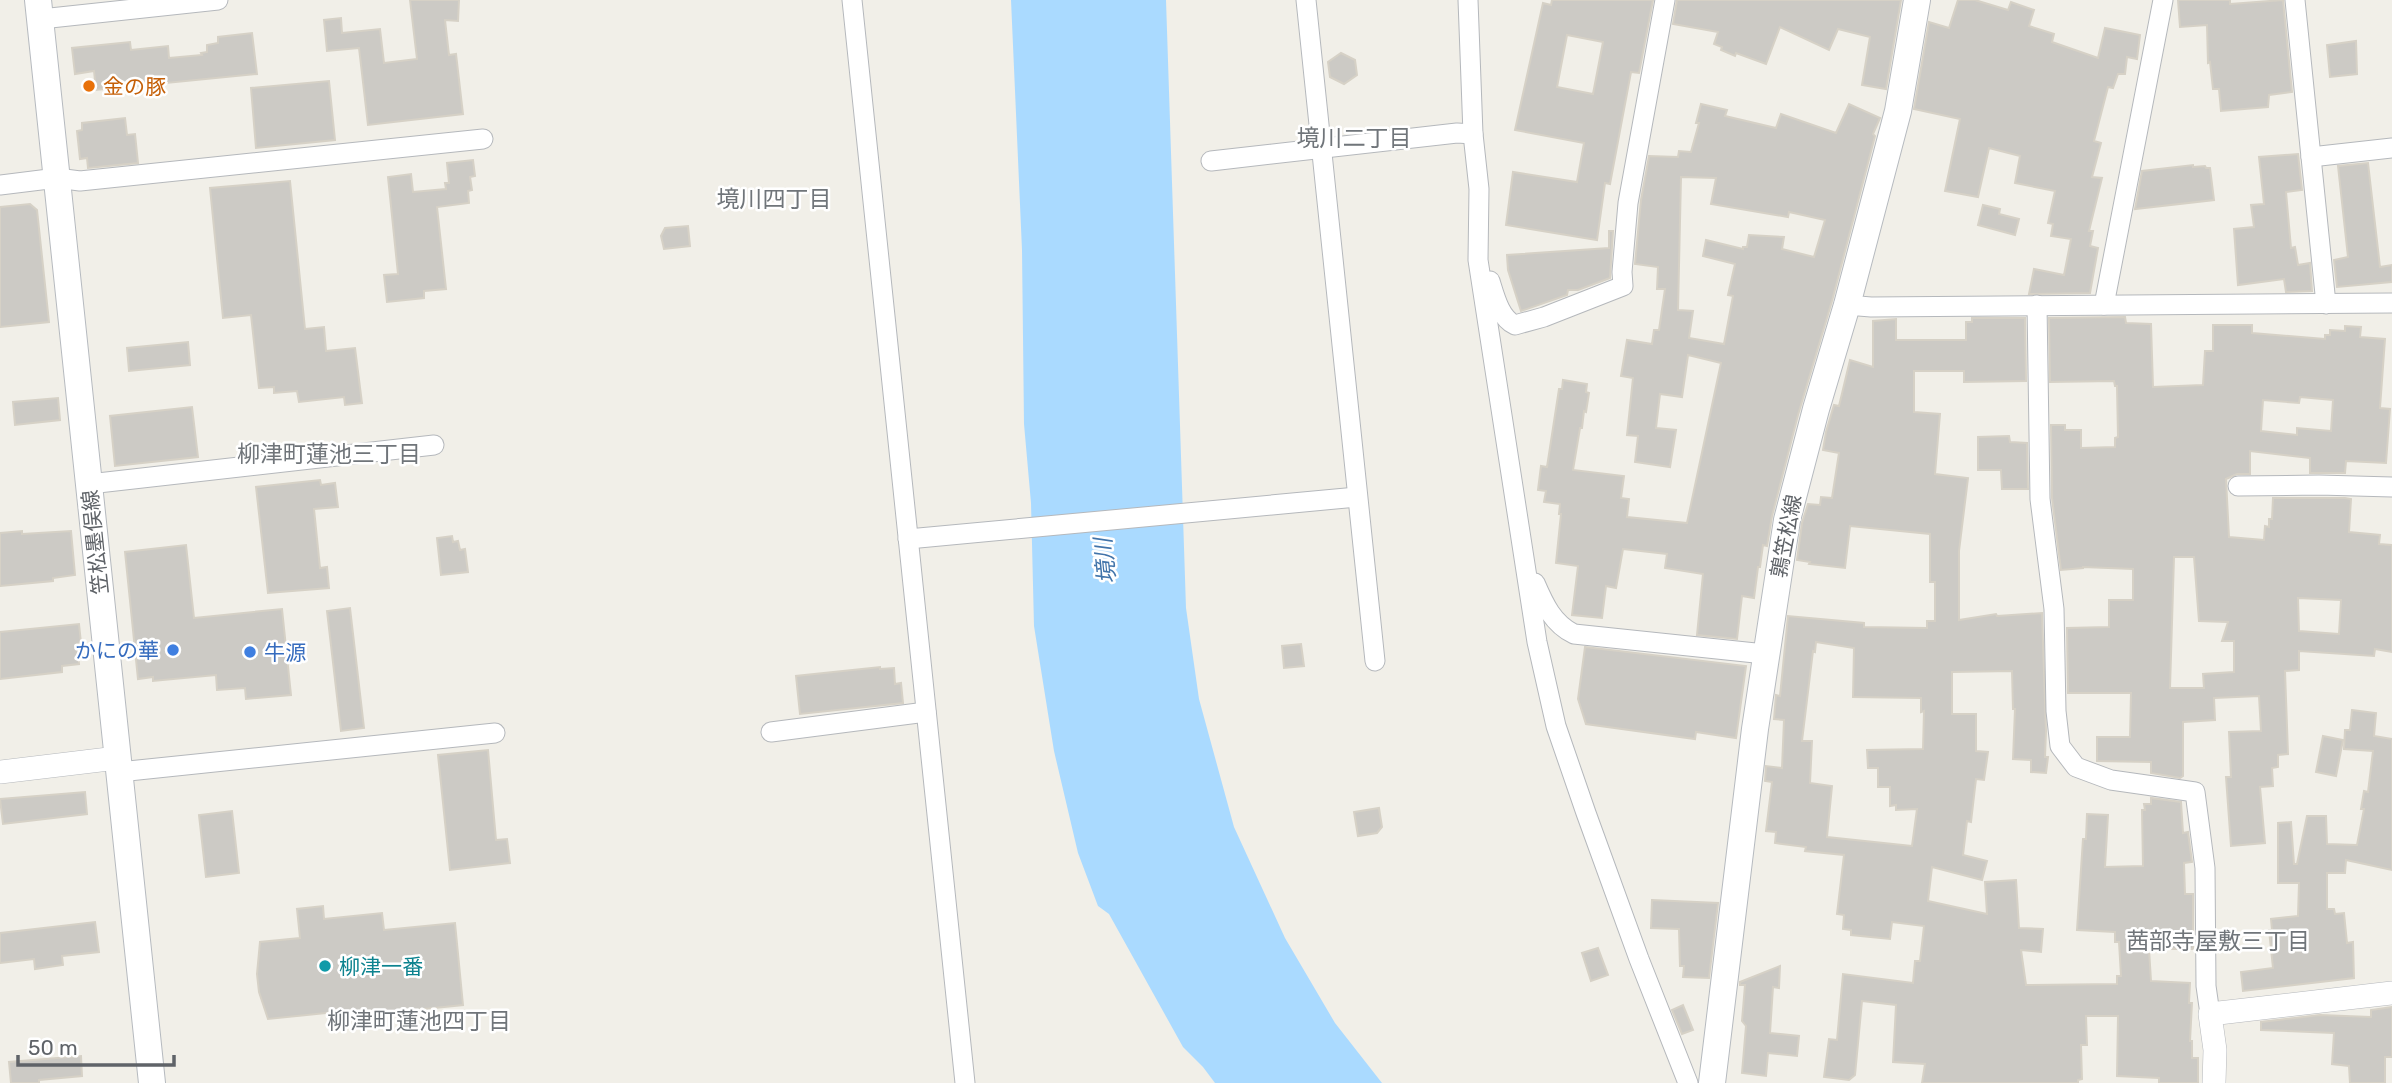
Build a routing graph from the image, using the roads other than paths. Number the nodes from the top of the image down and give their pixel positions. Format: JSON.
{"nodes":[{"id":1,"x":218,"y":0,"type":"edge"},
{"id":2,"x":852,"y":0,"type":"edge"},
{"id":3,"x":1306,"y":0,"type":"edge"},
{"id":4,"x":1468,"y":0,"type":"edge"},
{"id":5,"x":1665,"y":0,"type":"edge"},
{"id":6,"x":1917,"y":0,"type":"edge"},
{"id":7,"x":2163,"y":0,"type":"edge"},
{"id":8,"x":2295,"y":0,"type":"edge"},
{"id":9,"x":39,"y":10,"type":"edge"},
{"id":10,"x":1473,"y":134,"type":"junction"},
{"id":11,"x":483,"y":139,"type":"dead end"},
{"id":12,"x":1321,"y":148,"type":"junction"},
{"id":13,"x":2392,"y":148,"type":"edge"},
{"id":14,"x":2311,"y":157,"type":"junction"},
{"id":15,"x":1211,"y":161,"type":"dead end"},
{"id":16,"x":57,"y":178,"type":"junction"},
{"id":17,"x":0,"y":185,"type":"edge"},
{"id":18,"x":1478,"y":260,"type":"junction"},
{"id":19,"x":2392,"y":303,"type":"edge"},
{"id":20,"x":2037,"y":304,"type":"junction"},
{"id":21,"x":2104,"y":304,"type":"junction"},
{"id":22,"x":2326,"y":304,"type":"junction"},
{"id":23,"x":1847,"y":305,"type":"junction"},
{"id":24,"x":434,"y":445,"type":"dead end"},
{"id":25,"x":89,"y":484,"type":"junction"},
{"id":26,"x":2238,"y":486,"type":"dead end"},
{"id":27,"x":2392,"y":487,"type":"edge"},
{"id":28,"x":1357,"y":497,"type":"junction"},
{"id":29,"x":908,"y":539,"type":"junction"},
{"id":30,"x":1527,"y":573,"type":"junction"},
{"id":31,"x":1765,"y":654,"type":"junction"},
{"id":32,"x":1375,"y":661,"type":"dead end"},
{"id":33,"x":926,"y":712,"type":"junction"},
{"id":34,"x":771,"y":732,"type":"dead end"},
{"id":35,"x":495,"y":733,"type":"dead end"},
{"id":36,"x":118,"y":765,"type":"junction"},
{"id":37,"x":0,"y":772,"type":"edge"},
{"id":38,"x":2392,"y":993,"type":"edge"},
{"id":39,"x":2210,"y":1014,"type":"junction"},
{"id":40,"x":152,"y":1083,"type":"edge"},
{"id":41,"x":965,"y":1083,"type":"edge"},
{"id":42,"x":1688,"y":1083,"type":"edge"},
{"id":43,"x":1712,"y":1083,"type":"edge"},
{"id":44,"x":2214,"y":1083,"type":"edge"}],
"edges":[{"from":1,"to":9,"type":"street"},
{"from":2,"to":29,"type":"street"},
{"from":3,"to":12,"type":"street"},
{"from":4,"to":10,"type":"street"},
{"from":5,"to":18,"type":"street"},
{"from":6,"to":23,"type":"main road","name":"鶉笠松線"},
{"from":7,"to":21,"type":"street"},
{"from":8,"to":14,"type":"street"},
{"from":9,"to":16,"type":"main road","name":"笠松墨俣線"},
{"from":10,"to":12,"type":"street"},
{"from":10,"to":18,"type":"street"},
{"from":11,"to":16,"type":"street"},
{"from":12,"to":15,"type":"street"},
{"from":12,"to":28,"type":"street"},
{"from":13,"to":14,"type":"street"},
{"from":14,"to":22,"type":"street"},
{"from":16,"to":17,"type":"street"},
{"from":16,"to":25,"type":"main road","name":"笠松墨俣線"},
{"from":18,"to":30,"type":"street"},
{"from":19,"to":22,"type":"street"},
{"from":20,"to":21,"type":"street"},
{"from":20,"to":23,"type":"street"},
{"from":20,"to":39,"type":"street"},
{"from":21,"to":22,"type":"street"},
{"from":23,"to":31,"type":"main road","name":"鶉笠松線"},
{"from":24,"to":25,"type":"street"},
{"from":25,"to":36,"type":"main road","name":"笠松墨俣線"},
{"from":26,"to":27,"type":"street"},
{"from":28,"to":29,"type":"street"},
{"from":28,"to":32,"type":"street"},
{"from":29,"to":33,"type":"street"},
{"from":30,"to":31,"type":"street"},
{"from":30,"to":42,"type":"street"},
{"from":31,"to":43,"type":"main road","name":"鶉笠松線"},
{"from":33,"to":34,"type":"street"},
{"from":33,"to":41,"type":"street"},
{"from":35,"to":36,"type":"street"},
{"from":36,"to":37,"type":"street"},
{"from":36,"to":40,"type":"main road","name":"笠松墨俣線"},
{"from":38,"to":39,"type":"street"},
{"from":39,"to":44,"type":"street"}]}
